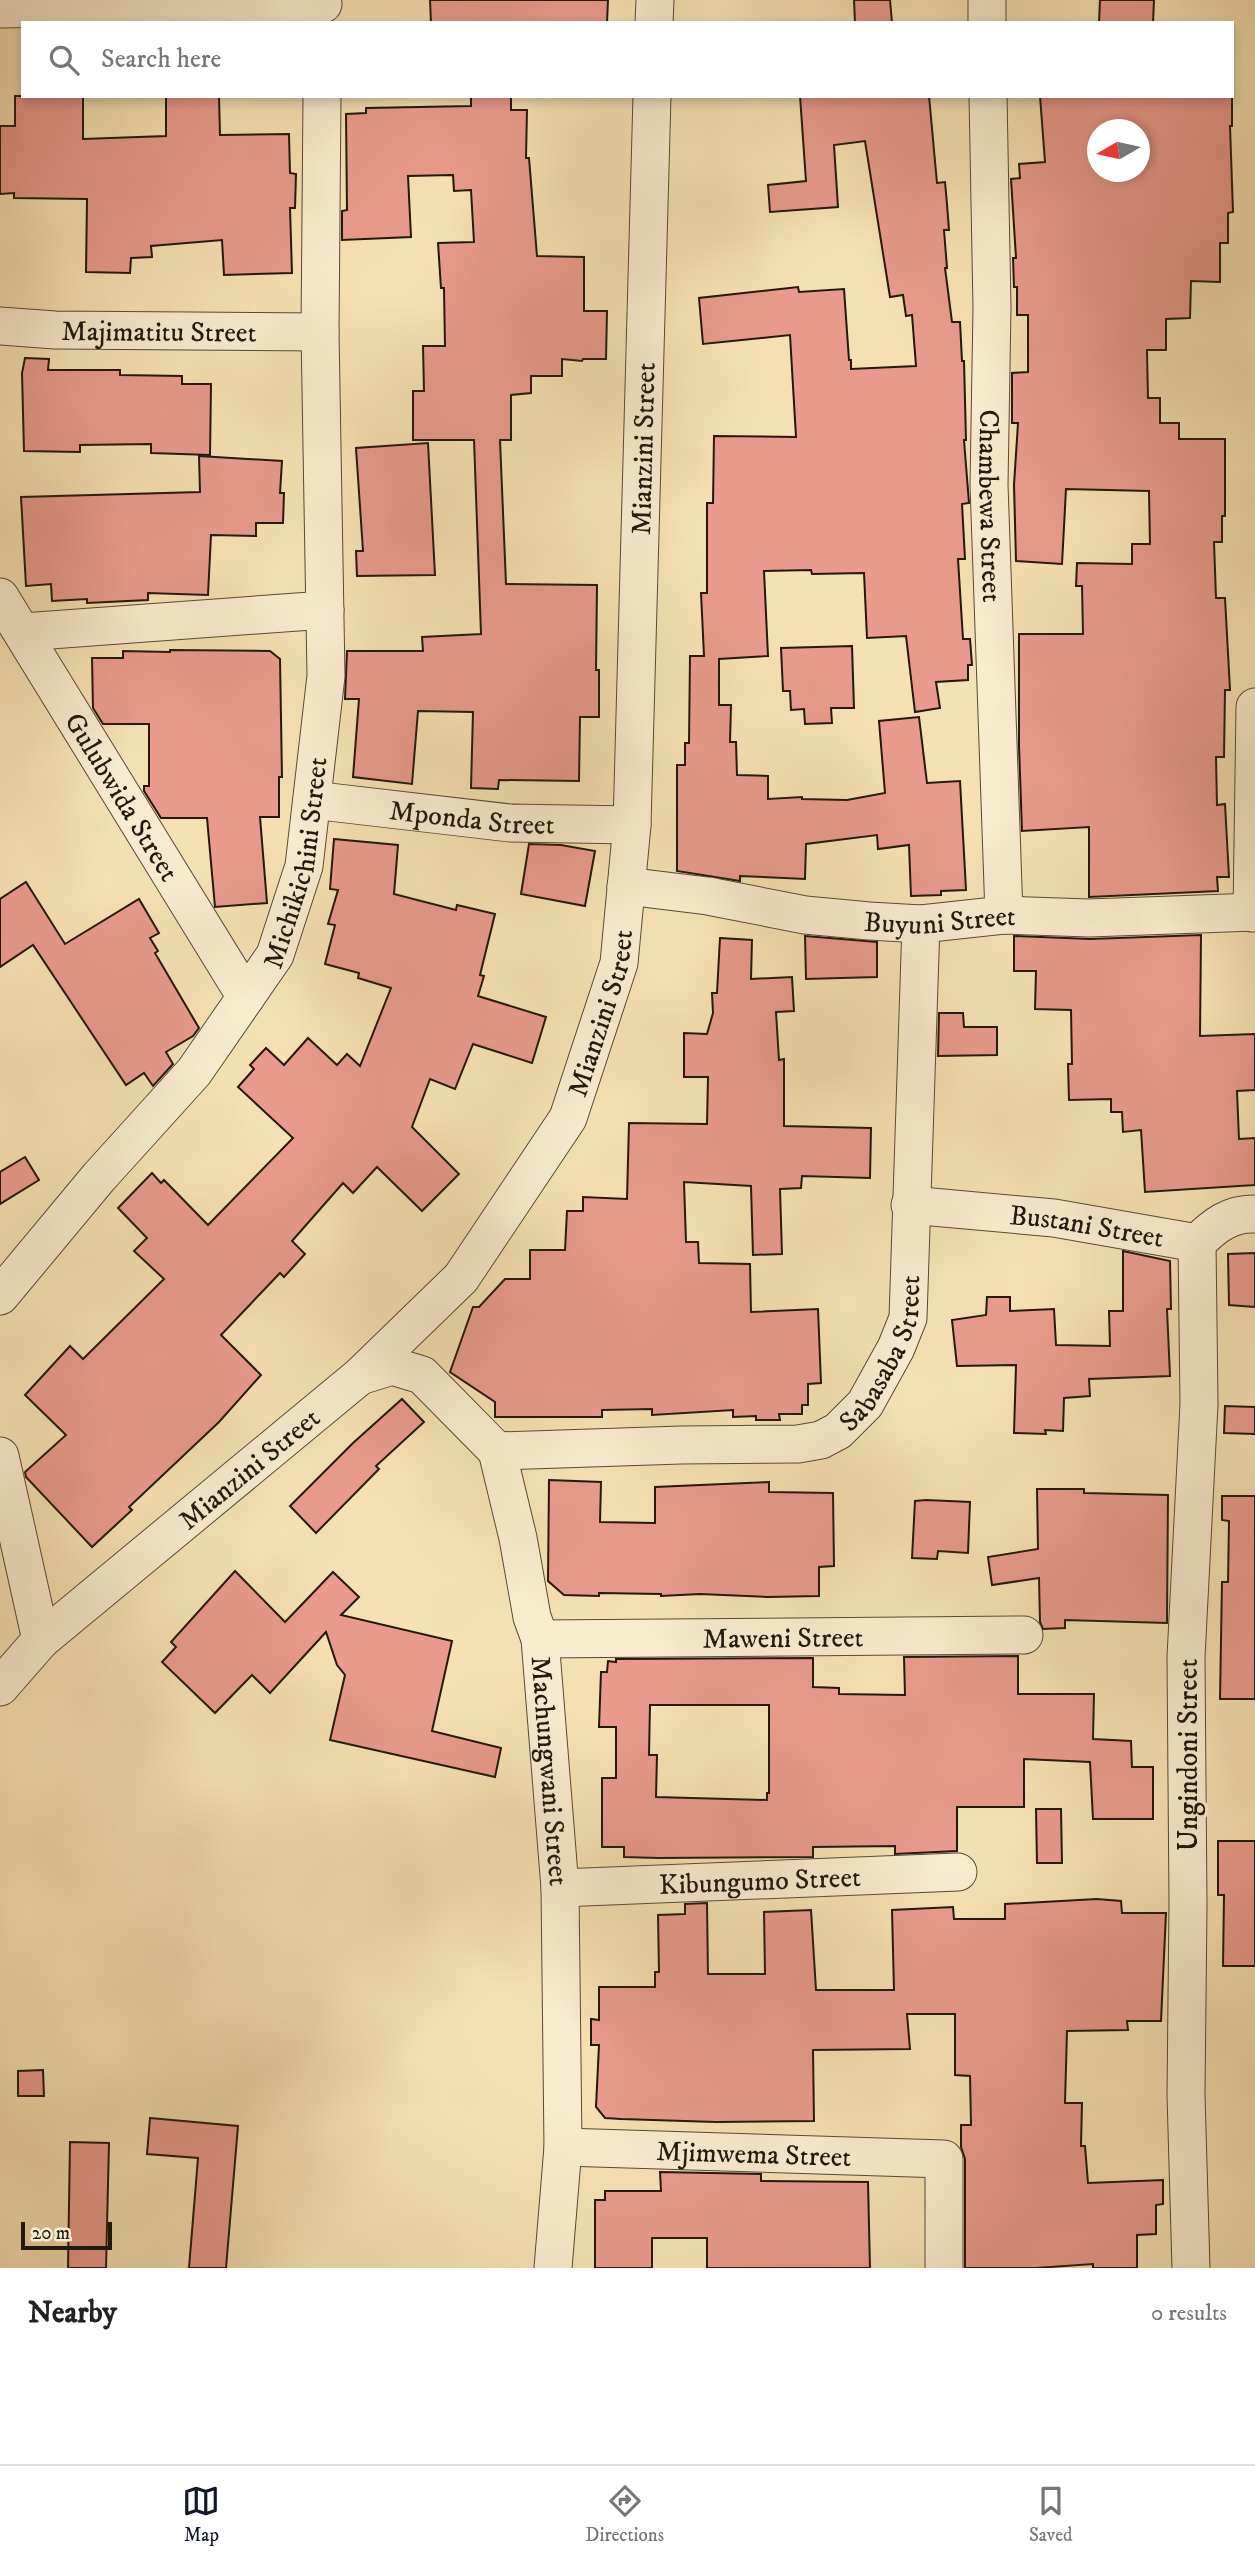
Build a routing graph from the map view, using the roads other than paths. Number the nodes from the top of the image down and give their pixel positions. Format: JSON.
{"nodes":[{"id":1,"x":654,"y":0,"type":"edge"},
{"id":2,"x":987,"y":0,"type":"edge"},
{"id":3,"x":0,"y":9,"type":"edge"},
{"id":4,"x":323,"y":9,"type":"edge"},
{"id":5,"x":654,"y":21,"type":"edge"},
{"id":6,"x":987,"y":21,"type":"edge"},
{"id":7,"x":322,"y":98,"type":"edge"},
{"id":8,"x":652,"y":98,"type":"edge"},
{"id":9,"x":988,"y":98,"type":"edge"},
{"id":10,"x":0,"y":326,"type":"edge"},
{"id":11,"x":320,"y":332,"type":"junction"},
{"id":12,"x":0,"y":597,"type":"edge"},
{"id":13,"x":325,"y":610,"type":"junction"},
{"id":14,"x":23,"y":632,"type":"junction"},
{"id":15,"x":1255,"y":707,"type":"edge"},
{"id":16,"x":312,"y":800,"type":"junction"},
{"id":17,"x":632,"y":825,"type":"junction"},
{"id":18,"x":626,"y":886,"type":"junction"},
{"id":19,"x":1253,"y":913,"type":"edge"},
{"id":20,"x":1004,"y":915,"type":"junction"},
{"id":21,"x":921,"y":924,"type":"junction"},
{"id":22,"x":246,"y":997,"type":"junction"},
{"id":23,"x":911,"y":1205,"type":"junction"},
{"id":24,"x":1255,"y":1214,"type":"edge"},
{"id":25,"x":1197,"y":1243,"type":"junction"},
{"id":26,"x":0,"y":1296,"type":"edge"},
{"id":27,"x":360,"y":1376,"type":"junction"},
{"id":28,"x":497,"y":1451,"type":"junction"},
{"id":29,"x":0,"y":1456,"type":"edge"},
{"id":30,"x":1024,"y":1635,"type":"dead end"},
{"id":31,"x":540,"y":1639,"type":"junction"},
{"id":32,"x":41,"y":1640,"type":"junction"},
{"id":33,"x":0,"y":1687,"type":"edge"},
{"id":34,"x":958,"y":1872,"type":"dead end"},
{"id":35,"x":560,"y":1888,"type":"junction"},
{"id":36,"x":564,"y":2147,"type":"junction"},
{"id":37,"x":553,"y":2268,"type":"edge"},
{"id":38,"x":944,"y":2268,"type":"edge"},
{"id":39,"x":1191,"y":2268,"type":"edge"}],
"edges":[{"from":1,"to":5,"type":"street"},
{"from":2,"to":6,"type":"street"},
{"from":3,"to":4,"type":"street"},
{"from":7,"to":11,"type":"street","name":"Michikichini Street"},
{"from":8,"to":17,"type":"street","name":"Mianzini Street"},
{"from":9,"to":20,"type":"street","name":"Chambewa Street"},
{"from":10,"to":11,"type":"street","name":"Majimatitu Street"},
{"from":11,"to":13,"type":"street","name":"Michikichini Street"},
{"from":12,"to":14,"type":"street","name":"Gulubwida Street"},
{"from":13,"to":14,"type":"street"},
{"from":13,"to":16,"type":"street","name":"Michikichini Street"},
{"from":14,"to":22,"type":"street","name":"Gulubwida Street"},
{"from":15,"to":19,"type":"street"},
{"from":16,"to":17,"type":"street","name":"Mponda Street"},
{"from":16,"to":22,"type":"street","name":"Michikichini Street"},
{"from":17,"to":18,"type":"street","name":"Mianzini Street"},
{"from":18,"to":21,"type":"street","name":"Buyuni Street"},
{"from":18,"to":27,"type":"street","name":"Mianzini Street"},
{"from":19,"to":20,"type":"street","name":"Buyuni Street"},
{"from":20,"to":21,"type":"street","name":"Buyuni Street"},
{"from":21,"to":23,"type":"street","name":"Sabasaba Street"},
{"from":22,"to":26,"type":"street","name":"Michikichini Street"},
{"from":23,"to":25,"type":"street","name":"Bustani Street"},
{"from":23,"to":28,"type":"street","name":"Sabasaba Street"},
{"from":24,"to":25,"type":"street","name":"Bustani Street"},
{"from":25,"to":39,"type":"street","name":"Ungindoni Street"},
{"from":27,"to":28,"type":"street"},
{"from":27,"to":32,"type":"street","name":"Mianzini Street"},
{"from":28,"to":31,"type":"street","name":"Machungwani Street"},
{"from":29,"to":32,"type":"street"},
{"from":30,"to":31,"type":"street","name":"Maweni Street"},
{"from":31,"to":35,"type":"street","name":"Machungwani Street"},
{"from":32,"to":33,"type":"street","name":"Mianzini Street"},
{"from":34,"to":35,"type":"street","name":"Kibungumo Street"},
{"from":35,"to":36,"type":"street","name":"Machungwani Street"},
{"from":36,"to":37,"type":"street","name":"Machungwani Street"},
{"from":36,"to":38,"type":"street","name":"Mjimwema Street"}]}
